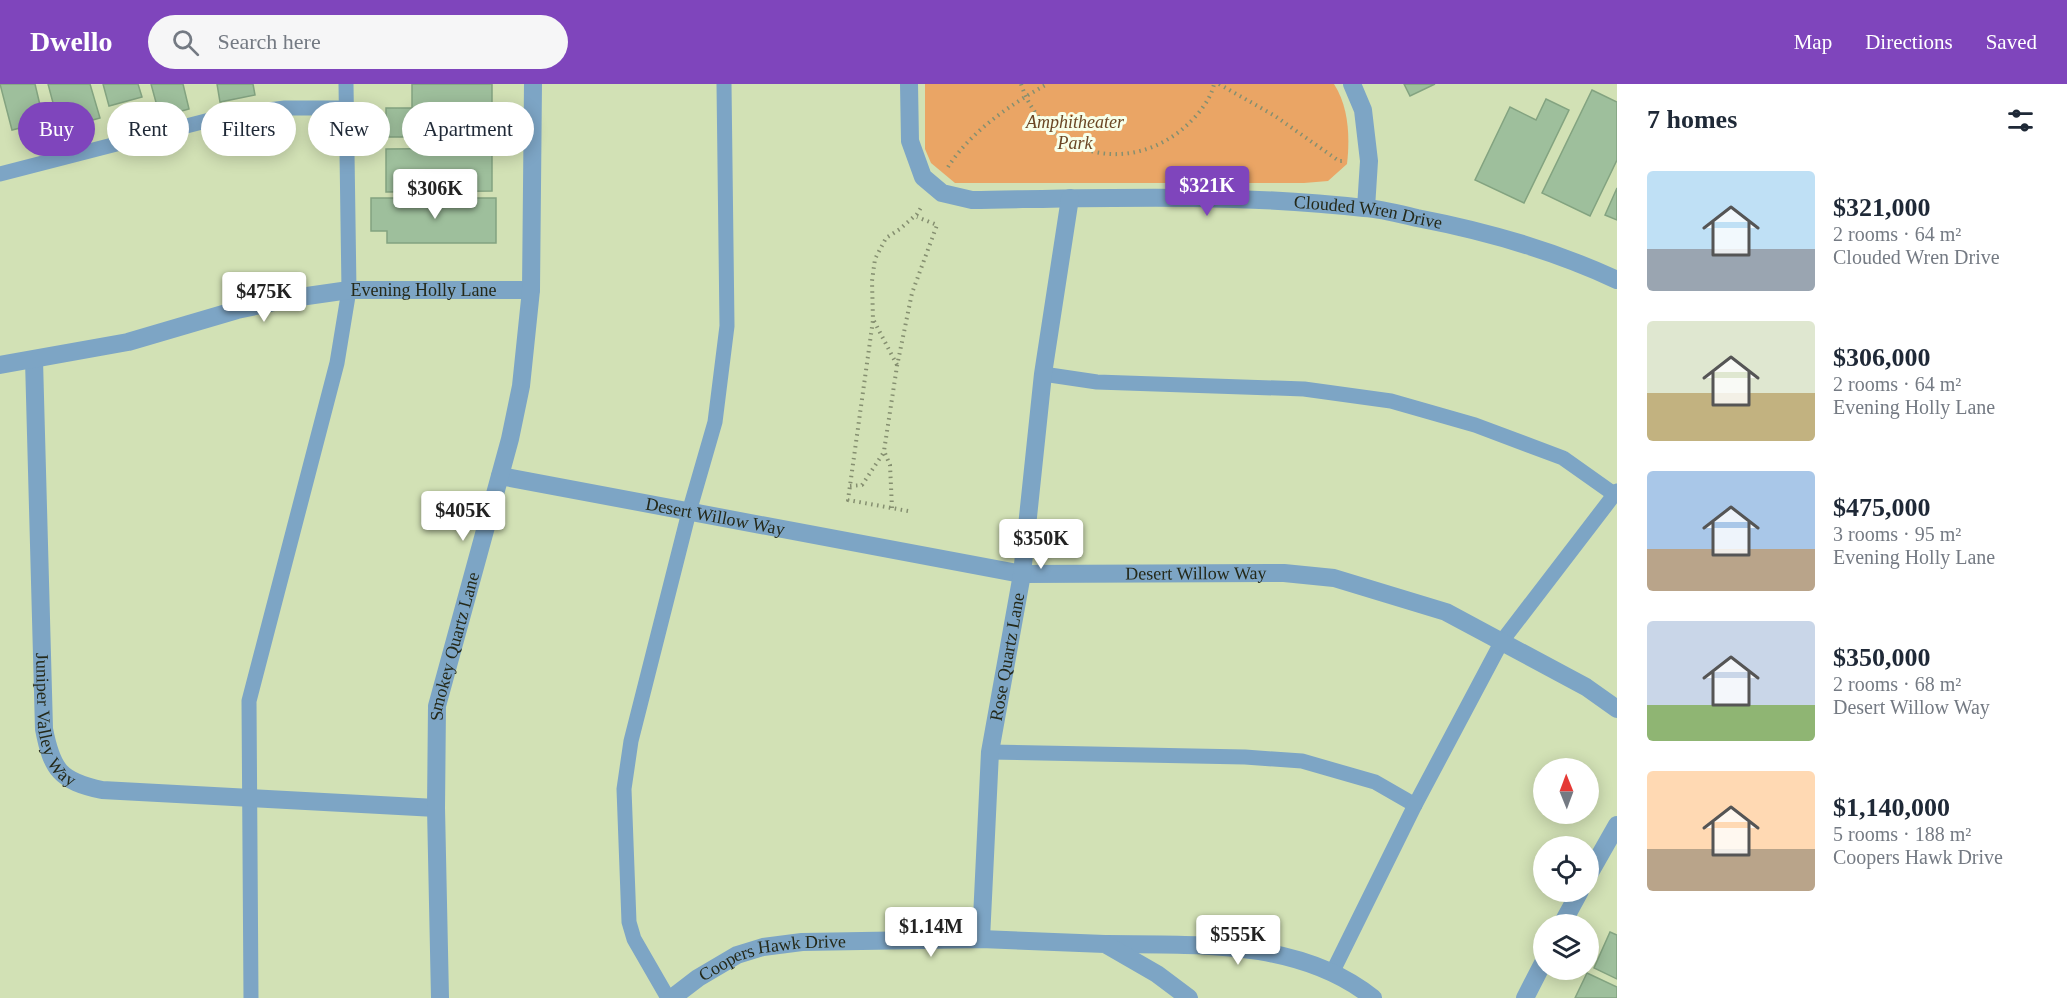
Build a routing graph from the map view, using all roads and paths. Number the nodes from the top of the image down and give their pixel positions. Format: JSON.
{"nodes":[{"id":1,"x":346,"y":84,"type":"edge"},
{"id":2,"x":533,"y":84,"type":"edge"},
{"id":3,"x":724,"y":84,"type":"edge"},
{"id":4,"x":909,"y":84,"type":"edge"},
{"id":5,"x":1021,"y":84,"type":"edge"},
{"id":6,"x":1047,"y":84,"type":"edge"},
{"id":7,"x":1214,"y":84,"type":"edge"},
{"id":8,"x":1219,"y":84,"type":"edge"},
{"id":9,"x":1352,"y":84,"type":"edge"},
{"id":10,"x":1025,"y":96,"type":"junction"},
{"id":11,"x":346,"y":102,"type":"edge"},
{"id":12,"x":308,"y":108,"type":"edge"},
{"id":13,"x":347,"y":156,"type":"edge"},
{"id":14,"x":1369,"y":161,"type":"junction"},
{"id":15,"x":0,"y":174,"type":"edge"},
{"id":16,"x":935,"y":187,"type":"junction"},
{"id":17,"x":1070,"y":198,"type":"junction"},
{"id":18,"x":1366,"y":208,"type":"junction"},
{"id":19,"x":916,"y":217,"type":"dead end"},
{"id":20,"x":1617,"y":280,"type":"edge"},
{"id":21,"x":349,"y":290,"type":"junction"},
{"id":22,"x":531,"y":291,"type":"junction"},
{"id":23,"x":873,"y":321,"type":"junction"},
{"id":24,"x":34,"y":360,"type":"junction"},
{"id":25,"x":0,"y":365,"type":"edge"},
{"id":26,"x":897,"y":366,"type":"junction"},
{"id":27,"x":1043,"y":374,"type":"junction"},
{"id":28,"x":884,"y":451,"type":"junction"},
{"id":29,"x":500,"y":476,"type":"junction"},
{"id":30,"x":850,"y":486,"type":"junction"},
{"id":31,"x":1616,"y":493,"type":"edge"},
{"id":32,"x":892,"y":508,"type":"junction"},
{"id":33,"x":908,"y":511,"type":"dead end"},
{"id":34,"x":688,"y":512,"type":"junction"},
{"id":35,"x":1022,"y":574,"type":"junction"},
{"id":36,"x":1502,"y":641,"type":"junction"},
{"id":37,"x":1617,"y":710,"type":"edge"},
{"id":38,"x":990,"y":752,"type":"junction"},
{"id":39,"x":249,"y":798,"type":"junction"},
{"id":40,"x":1415,"y":805,"type":"junction"},
{"id":41,"x":436,"y":808,"type":"junction"},
{"id":42,"x":1617,"y":825,"type":"edge"},
{"id":43,"x":1599,"y":857,"type":"edge"},
{"id":44,"x":981,"y":939,"type":"junction"},
{"id":45,"x":1105,"y":944,"type":"junction"},
{"id":46,"x":1332,"y":973,"type":"junction"},
{"id":47,"x":1534,"y":980,"type":"edge"},
{"id":48,"x":251,"y":998,"type":"edge"},
{"id":49,"x":440,"y":998,"type":"edge"},
{"id":50,"x":668,"y":998,"type":"edge"},
{"id":51,"x":672,"y":998,"type":"edge"},
{"id":52,"x":1189,"y":998,"type":"edge"},
{"id":53,"x":1373,"y":998,"type":"edge"},
{"id":54,"x":1525,"y":998,"type":"edge"}],
"edges":[{"from":1,"to":11,"type":"lane"},
{"from":2,"to":22,"type":"street","name":"Smokey Quartz Lane"},
{"from":3,"to":34,"type":"lane"},
{"from":4,"to":16,"type":"street"},
{"from":5,"to":10,"type":"path"},
{"from":6,"to":10,"type":"path"},
{"from":7,"to":10,"type":"path"},
{"from":8,"to":14,"type":"path"},
{"from":9,"to":14,"type":"street"},
{"from":10,"to":16,"type":"path"},
{"from":12,"to":15,"type":"lane"},
{"from":13,"to":21,"type":"lane"},
{"from":14,"to":18,"type":"street"},
{"from":16,"to":17,"type":"street","name":"Clouded Wren Drive"},
{"from":16,"to":23,"type":"path"},
{"from":17,"to":18,"type":"street","name":"Clouded Wren Drive"},
{"from":17,"to":27,"type":"street","name":"Rose Quartz Lane"},
{"from":18,"to":20,"type":"street","name":"Clouded Wren Drive"},
{"from":19,"to":26,"type":"path"},
{"from":21,"to":22,"type":"street","name":"Evening Holly Lane"},
{"from":21,"to":24,"type":"street","name":"Evening Holly Lane"},
{"from":21,"to":39,"type":"lane"},
{"from":22,"to":29,"type":"street","name":"Smokey Quartz Lane"},
{"from":23,"to":26,"type":"path"},
{"from":23,"to":30,"type":"path"},
{"from":24,"to":25,"type":"street","name":"Evening Holly Lane"},
{"from":24,"to":39,"type":"street","name":"Juniper Valley Way"},
{"from":26,"to":28,"type":"path"},
{"from":27,"to":31,"type":"lane"},
{"from":27,"to":35,"type":"street","name":"Rose Quartz Lane"},
{"from":28,"to":30,"type":"path"},
{"from":28,"to":32,"type":"path"},
{"from":29,"to":34,"type":"street","name":"Desert Willow Way"},
{"from":29,"to":41,"type":"street","name":"Smokey Quartz Lane"},
{"from":30,"to":32,"type":"path"},
{"from":31,"to":36,"type":"lane"},
{"from":32,"to":33,"type":"path"},
{"from":34,"to":35,"type":"street","name":"Desert Willow Way"},
{"from":34,"to":50,"type":"lane"},
{"from":35,"to":36,"type":"street","name":"Desert Willow Way"},
{"from":35,"to":38,"type":"street","name":"Rose Quartz Lane"},
{"from":36,"to":37,"type":"street","name":"Desert Willow Way"},
{"from":36,"to":40,"type":"lane"},
{"from":38,"to":40,"type":"lane"},
{"from":38,"to":44,"type":"street","name":"Rose Quartz Lane"},
{"from":39,"to":41,"type":"street","name":"Juniper Valley Way"},
{"from":39,"to":48,"type":"lane"},
{"from":40,"to":46,"type":"lane"},
{"from":41,"to":49,"type":"street","name":"Smokey Quartz Lane"},
{"from":42,"to":43,"type":"street"},
{"from":44,"to":45,"type":"street","name":"Coopers Hawk Drive"},
{"from":44,"to":51,"type":"street","name":"Coopers Hawk Drive"},
{"from":45,"to":46,"type":"street"},
{"from":45,"to":52,"type":"street","name":"Coopers Hawk Drive"},
{"from":46,"to":53,"type":"street"},
{"from":47,"to":54,"type":"street"}]}
